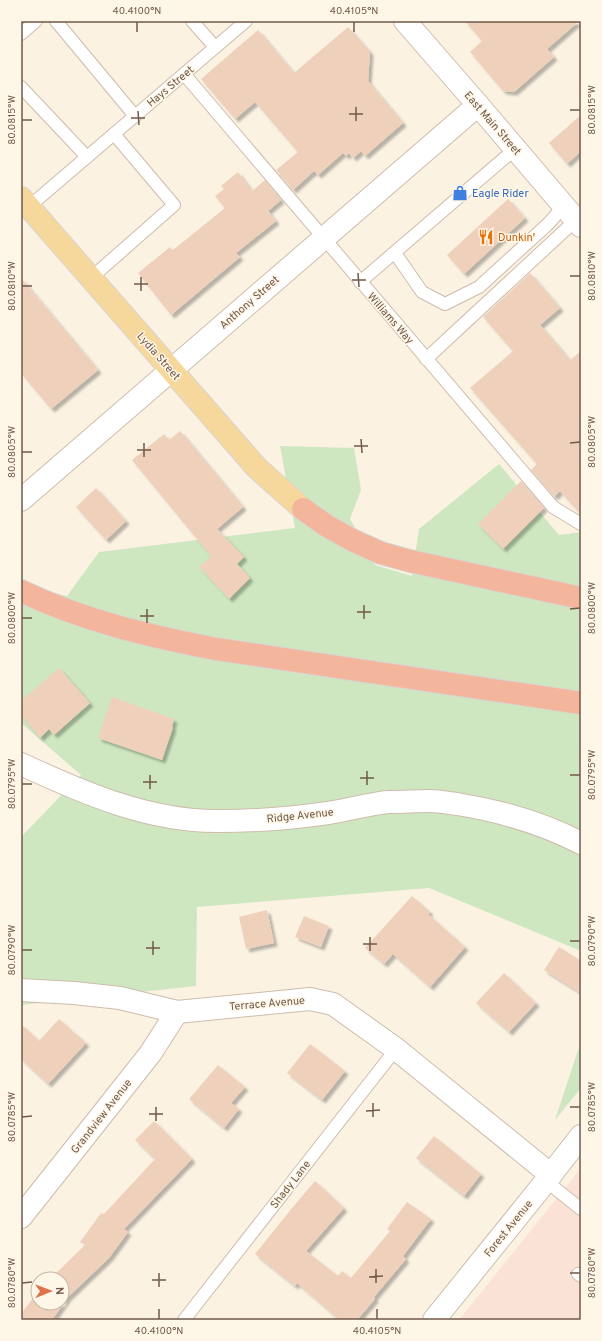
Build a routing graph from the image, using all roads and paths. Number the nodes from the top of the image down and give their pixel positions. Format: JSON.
{"nodes":[{"id":1,"x":36,"y":21,"type":"edge"},
{"id":2,"x":56,"y":21,"type":"edge"},
{"id":3,"x":192,"y":21,"type":"edge"},
{"id":4,"x":246,"y":21,"type":"edge"},
{"id":5,"x":405,"y":21,"type":"edge"},
{"id":6,"x":21,"y":34,"type":"edge"},
{"id":7,"x":215,"y":47,"type":"junction"},
{"id":8,"x":184,"y":74,"type":"junction"},
{"id":9,"x":21,"y":87,"type":"edge"},
{"id":10,"x":478,"y":105,"type":"junction"},
{"id":11,"x":135,"y":116,"type":"junction"},
{"id":12,"x":114,"y":134,"type":"junction"},
{"id":13,"x":515,"y":148,"type":"junction"},
{"id":14,"x":86,"y":157,"type":"junction"},
{"id":15,"x":24,"y":206,"type":"edge"},
{"id":16,"x":574,"y":217,"type":"edge"},
{"id":17,"x":323,"y":239,"type":"junction"},
{"id":18,"x":396,"y":253,"type":"junction"},
{"id":19,"x":91,"y":278,"type":"junction"},
{"id":20,"x":360,"y":282,"type":"junction"},
{"id":21,"x":426,"y":359,"type":"junction"},
{"id":22,"x":172,"y":370,"type":"junction"},
{"id":23,"x":21,"y":500,"type":"edge"},
{"id":24,"x":303,"y":509,"type":"joint"},
{"id":25,"x":581,"y":524,"type":"edge"},
{"id":26,"x":21,"y":591,"type":"edge"},
{"id":27,"x":581,"y":598,"type":"edge"},
{"id":28,"x":581,"y":703,"type":"edge"},
{"id":29,"x":21,"y":764,"type":"edge"},
{"id":30,"x":581,"y":843,"type":"edge"},
{"id":31,"x":21,"y":990,"type":"edge"},
{"id":32,"x":177,"y":1012,"type":"junction"},
{"id":33,"x":396,"y":1049,"type":"junction"},
{"id":34,"x":581,"y":1136,"type":"edge"},
{"id":35,"x":549,"y":1178,"type":"junction"},
{"id":36,"x":581,"y":1209,"type":"edge"},
{"id":37,"x":21,"y":1217,"type":"edge"},
{"id":38,"x":184,"y":1320,"type":"edge"},
{"id":39,"x":434,"y":1320,"type":"edge"}],
"edges":[{"from":1,"to":6,"type":"lane"},
{"from":2,"to":11,"type":"lane"},
{"from":3,"to":7,"type":"lane"},
{"from":4,"to":7,"type":"lane","name":"Hays Street"},
{"from":5,"to":10,"type":"street","name":"East Main Street"},
{"from":7,"to":8,"type":"lane","name":"Hays Street"},
{"from":8,"to":11,"type":"lane","name":"Hays Street"},
{"from":8,"to":17,"type":"lane","name":"Williams Way"},
{"from":9,"to":14,"type":"lane"},
{"from":10,"to":13,"type":"street","name":"East Main Street"},
{"from":10,"to":17,"type":"street","name":"Anthony Street"},
{"from":11,"to":12,"type":"lane","name":"Hays Street"},
{"from":12,"to":14,"type":"lane","name":"Hays Street"},
{"from":12,"to":19,"type":"lane"},
{"from":13,"to":16,"type":"street","name":"East Main Street"},
{"from":13,"to":18,"type":"lane"},
{"from":14,"to":15,"type":"lane","name":"Hays Street"},
{"from":15,"to":19,"type":"main road","name":"Lydia Street"},
{"from":16,"to":18,"type":"lane"},
{"from":16,"to":21,"type":"lane"},
{"from":17,"to":20,"type":"lane","name":"Williams Way"},
{"from":17,"to":22,"type":"street","name":"Anthony Street"},
{"from":18,"to":20,"type":"lane"},
{"from":19,"to":22,"type":"main road","name":"Lydia Street"},
{"from":20,"to":21,"type":"lane","name":"Williams Way"},
{"from":21,"to":25,"type":"lane","name":"Williams Way"},
{"from":22,"to":23,"type":"street","name":"Anthony Street"},
{"from":22,"to":24,"type":"main road","name":"Lydia Street"},
{"from":24,"to":27,"type":"highway"},
{"from":26,"to":28,"type":"highway"},
{"from":29,"to":30,"type":"street","name":"Ridge Avenue"},
{"from":31,"to":32,"type":"street","name":"Terrace Avenue"},
{"from":32,"to":33,"type":"street","name":"Terrace Avenue"},
{"from":32,"to":37,"type":"street","name":"Grandview Avenue"},
{"from":33,"to":35,"type":"street","name":"Terrace Avenue"},
{"from":33,"to":38,"type":"lane","name":"Shady Lane"},
{"from":34,"to":35,"type":"street","name":"Forest Avenue"},
{"from":35,"to":36,"type":"lane"},
{"from":35,"to":39,"type":"street","name":"Forest Avenue"}]}
